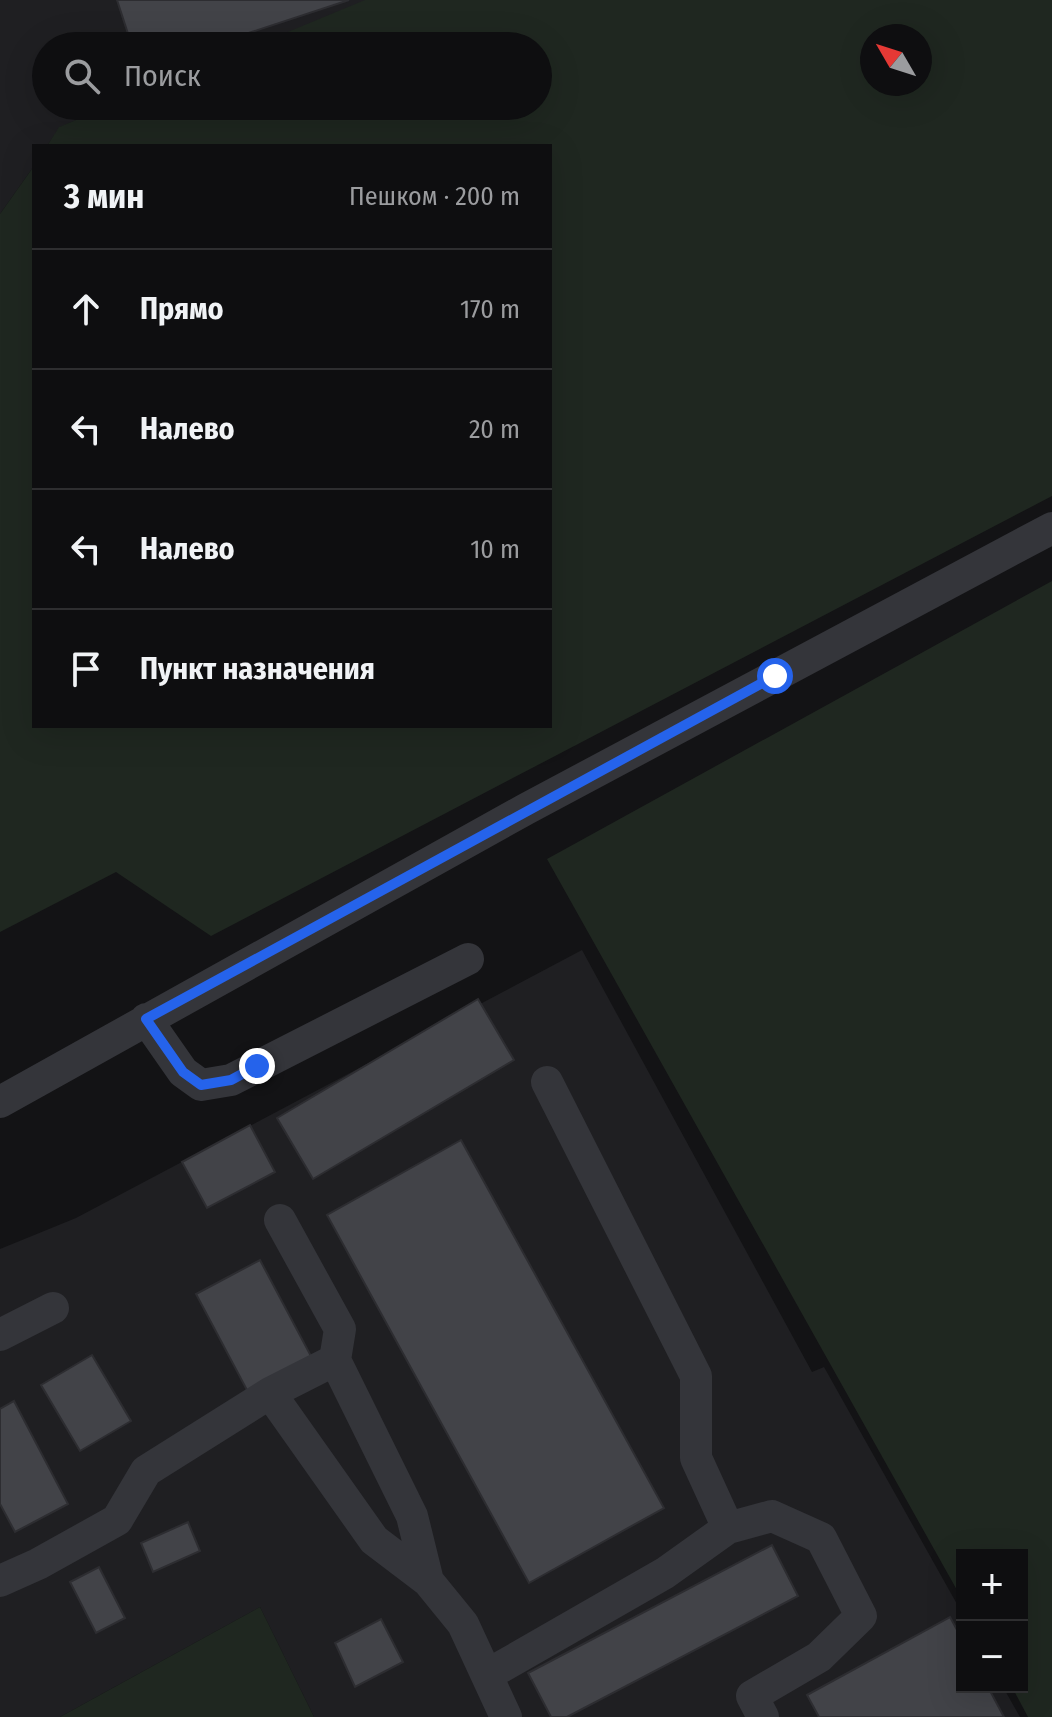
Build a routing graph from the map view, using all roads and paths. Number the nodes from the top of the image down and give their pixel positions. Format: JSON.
{"nodes":[{"id":1,"x":1052,"y":528,"type":"edge"},
{"id":2,"x":468,"y":959,"type":"dead end"},
{"id":3,"x":146,"y":1019,"type":"junction"},
{"id":4,"x":547,"y":1082,"type":"dead end"},
{"id":5,"x":0,"y":1102,"type":"edge"},
{"id":6,"x":280,"y":1220,"type":"dead end"},
{"id":7,"x":53,"y":1308,"type":"dead end"},
{"id":8,"x":0,"y":1335,"type":"edge"},
{"id":9,"x":335,"y":1360,"type":"junction"},
{"id":10,"x":270,"y":1393,"type":"junction"},
{"id":11,"x":728,"y":1528,"type":"junction"},
{"id":12,"x":0,"y":1581,"type":"edge"},
{"id":13,"x":428,"y":1581,"type":"junction"},
{"id":14,"x":487,"y":1675,"type":"junction"},
{"id":15,"x":506,"y":1717,"type":"edge"},
{"id":16,"x":763,"y":1717,"type":"edge"}],
"edges":[{"from":1,"to":3,"type":"lane"},
{"from":2,"to":3,"type":"lane"},
{"from":3,"to":5,"type":"lane"},
{"from":4,"to":11,"type":"lane"},
{"from":6,"to":9,"type":"lane"},
{"from":7,"to":8,"type":"lane"},
{"from":9,"to":10,"type":"lane"},
{"from":9,"to":13,"type":"lane"},
{"from":10,"to":12,"type":"lane"},
{"from":10,"to":13,"type":"lane"},
{"from":11,"to":14,"type":"lane"},
{"from":11,"to":16,"type":"lane"},
{"from":13,"to":14,"type":"lane"},
{"from":14,"to":15,"type":"lane"}]}
